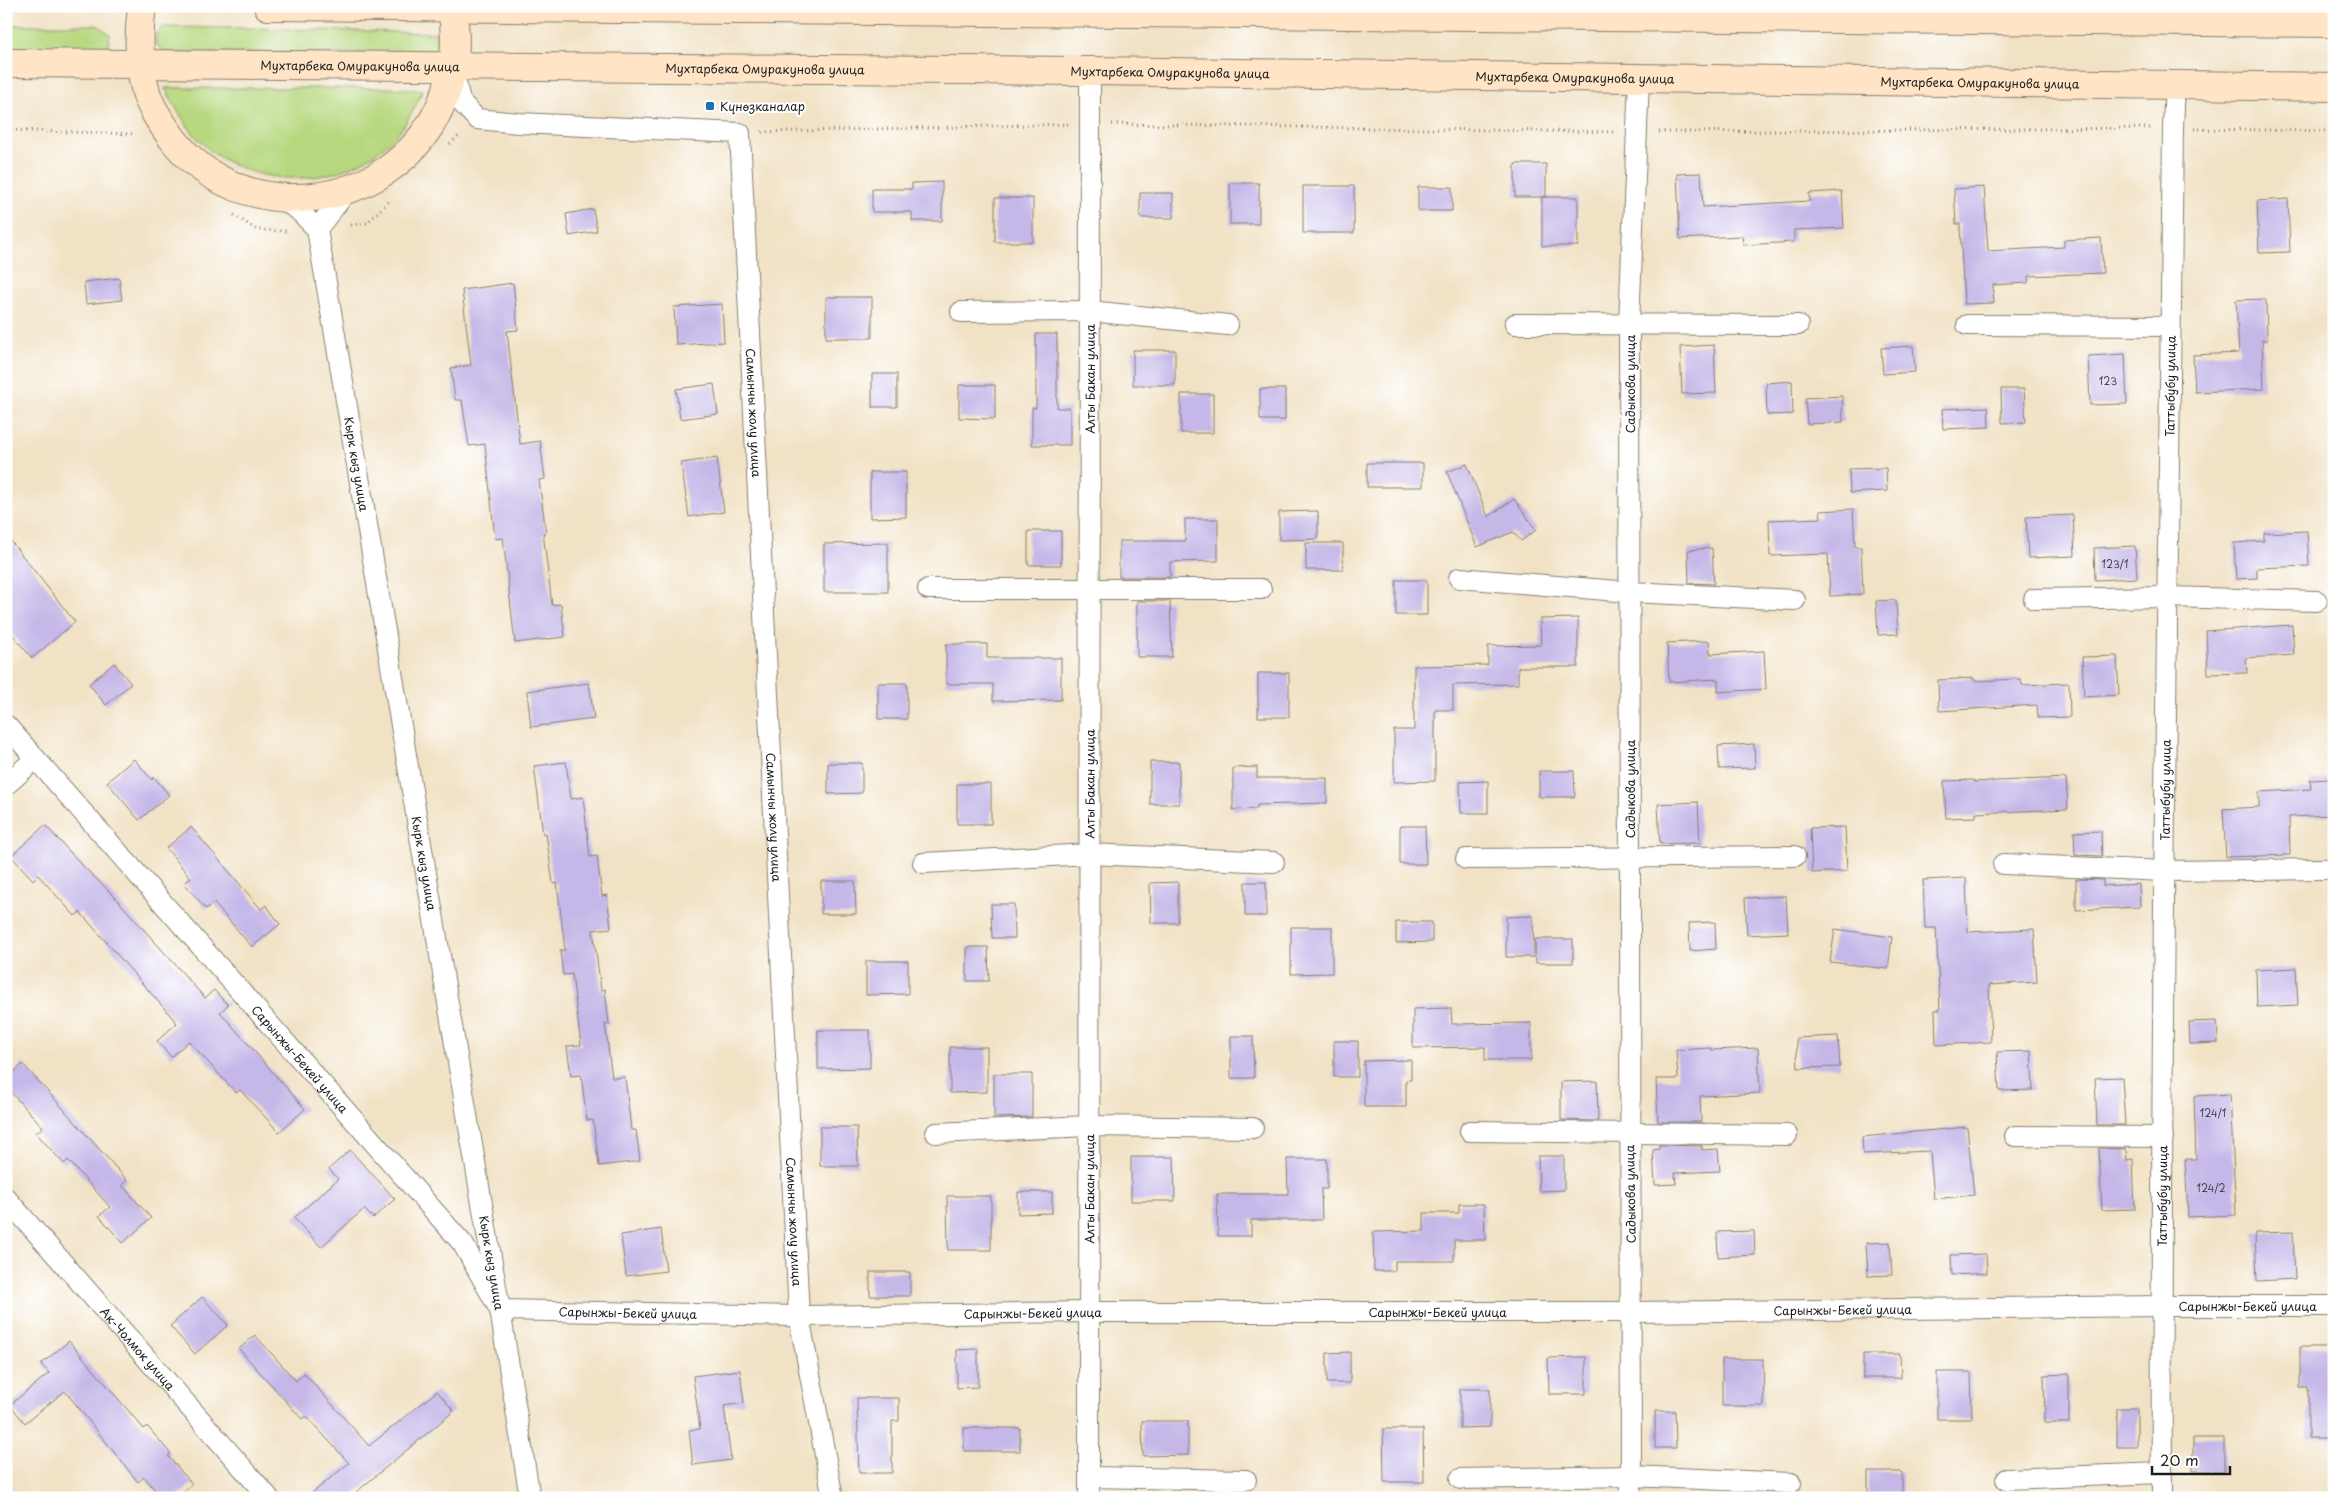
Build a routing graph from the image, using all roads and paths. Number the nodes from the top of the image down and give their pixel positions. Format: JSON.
{"nodes":[{"id":1,"x":142,"y":6,"type":"edge"},
{"id":2,"x":268,"y":6,"type":"edge"},
{"id":3,"x":451,"y":7,"type":"edge"},
{"id":4,"x":485,"y":7,"type":"edge"},
{"id":5,"x":1085,"y":9,"type":"edge"},
{"id":6,"x":1651,"y":12,"type":"edge"},
{"id":7,"x":2178,"y":14,"type":"edge"},
{"id":8,"x":2334,"y":23,"type":"edge"},
{"id":9,"x":6,"y":63,"type":"edge"},
{"id":10,"x":140,"y":64,"type":"junction"},
{"id":11,"x":453,"y":68,"type":"junction"},
{"id":12,"x":1090,"y":71,"type":"junction"},
{"id":13,"x":1639,"y":80,"type":"junction"},
{"id":14,"x":2175,"y":84,"type":"junction"},
{"id":15,"x":2334,"y":87,"type":"edge"},
{"id":16,"x":1089,"y":124,"type":"junction"},
{"id":17,"x":2173,"y":128,"type":"junction"},
{"id":18,"x":6,"y":130,"type":"edge"},
{"id":19,"x":2334,"y":131,"type":"edge"},
{"id":20,"x":1636,"y":132,"type":"junction"},
{"id":21,"x":740,"y":133,"type":"junction"},
{"id":22,"x":138,"y":134,"type":"dead end"},
{"id":23,"x":347,"y":191,"type":"junction"},
{"id":24,"x":277,"y":197,"type":"junction"},
{"id":25,"x":233,"y":214,"type":"dead end"},
{"id":26,"x":317,"y":229,"type":"junction"},
{"id":27,"x":287,"y":231,"type":"dead end"},
{"id":28,"x":1089,"y":311,"type":"junction"},
{"id":29,"x":961,"y":312,"type":"dead end"},
{"id":30,"x":1515,"y":324,"type":"dead end"},
{"id":31,"x":1629,"y":324,"type":"junction"},
{"id":32,"x":1798,"y":324,"type":"dead end"},
{"id":33,"x":1228,"y":325,"type":"dead end"},
{"id":34,"x":1967,"y":326,"type":"dead end"},
{"id":35,"x":2170,"y":326,"type":"junction"},
{"id":36,"x":1459,"y":578,"type":"dead end"},
{"id":37,"x":1089,"y":588,"type":"junction"},
{"id":38,"x":928,"y":589,"type":"dead end"},
{"id":39,"x":1261,"y":590,"type":"dead end"},
{"id":40,"x":1630,"y":592,"type":"junction"},
{"id":41,"x":2168,"y":597,"type":"junction"},
{"id":42,"x":2034,"y":599,"type":"dead end"},
{"id":43,"x":1795,"y":600,"type":"dead end"},
{"id":44,"x":2317,"y":601,"type":"dead end"},
{"id":45,"x":6,"y":725,"type":"edge"},
{"id":46,"x":35,"y":759,"type":"junction"},
{"id":47,"x":6,"y":785,"type":"edge"},
{"id":48,"x":1089,"y":854,"type":"junction"},
{"id":49,"x":1795,"y":856,"type":"dead end"},
{"id":50,"x":1630,"y":857,"type":"junction"},
{"id":51,"x":1466,"y":860,"type":"dead end"},
{"id":52,"x":1274,"y":862,"type":"dead end"},
{"id":53,"x":924,"y":863,"type":"dead end"},
{"id":54,"x":2003,"y":864,"type":"dead end"},
{"id":55,"x":2325,"y":870,"type":"dead end"},
{"id":56,"x":2165,"y":871,"type":"junction"},
{"id":57,"x":1088,"y":1126,"type":"junction"},
{"id":58,"x":1252,"y":1128,"type":"dead end"},
{"id":59,"x":1470,"y":1131,"type":"dead end"},
{"id":60,"x":936,"y":1133,"type":"dead end"},
{"id":61,"x":1629,"y":1133,"type":"junction"},
{"id":62,"x":1787,"y":1135,"type":"dead end"},
{"id":63,"x":2015,"y":1136,"type":"dead end"},
{"id":64,"x":2163,"y":1137,"type":"junction"},
{"id":65,"x":6,"y":1198,"type":"edge"},
{"id":66,"x":2162,"y":1306,"type":"junction"},
{"id":67,"x":2334,"y":1306,"type":"edge"},
{"id":68,"x":500,"y":1310,"type":"junction"},
{"id":69,"x":1089,"y":1312,"type":"junction"},
{"id":70,"x":1632,"y":1312,"type":"junction"},
{"id":71,"x":799,"y":1316,"type":"junction"},
{"id":72,"x":2162,"y":1473,"type":"junction"},
{"id":73,"x":1631,"y":1476,"type":"junction"},
{"id":74,"x":1089,"y":1477,"type":"junction"},
{"id":75,"x":1460,"y":1479,"type":"dead end"},
{"id":76,"x":2006,"y":1479,"type":"dead end"},
{"id":77,"x":1246,"y":1480,"type":"dead end"},
{"id":78,"x":1790,"y":1483,"type":"dead end"},
{"id":79,"x":268,"y":1498,"type":"edge"},
{"id":80,"x":530,"y":1498,"type":"edge"},
{"id":81,"x":833,"y":1498,"type":"edge"},
{"id":82,"x":1089,"y":1498,"type":"edge"},
{"id":83,"x":1631,"y":1498,"type":"edge"},
{"id":84,"x":2162,"y":1498,"type":"edge"}],
"edges":[{"from":1,"to":10,"type":"main road"},
{"from":2,"to":3,"type":"main road"},
{"from":3,"to":4,"type":"main road"},
{"from":3,"to":11,"type":"main road"},
{"from":4,"to":5,"type":"main road"},
{"from":5,"to":6,"type":"main road"},
{"from":6,"to":7,"type":"main road"},
{"from":7,"to":8,"type":"main road"},
{"from":9,"to":10,"type":"main road","name":"Мухтарбека Омуракунова улица"},
{"from":10,"to":11,"type":"main road","name":"Мухтарбека Омуракунова улица"},
{"from":10,"to":24,"type":"main road"},
{"from":11,"to":12,"type":"main road","name":"Мухтарбека Омуракунова улица"},
{"from":11,"to":21,"type":"street"},
{"from":11,"to":23,"type":"main road"},
{"from":12,"to":13,"type":"main road","name":"Мухтарбека Омуракунова улица"},
{"from":12,"to":16,"type":"street","name":"Алты Бакан улица"},
{"from":13,"to":14,"type":"main road","name":"Мухтарбека Омуракунова улица"},
{"from":13,"to":20,"type":"street","name":"Садыкова улица"},
{"from":14,"to":15,"type":"main road","name":"Мухтарбека Омуракунова улица"},
{"from":14,"to":17,"type":"street","name":"Таттыбубу улица"},
{"from":16,"to":20,"type":"path"},
{"from":16,"to":21,"type":"path"},
{"from":16,"to":28,"type":"street","name":"Алты Бакан улица"},
{"from":17,"to":19,"type":"path"},
{"from":17,"to":20,"type":"path"},
{"from":17,"to":35,"type":"street","name":"Таттыбубу улица"},
{"from":18,"to":22,"type":"path"},
{"from":20,"to":31,"type":"street","name":"Садыкова улица"},
{"from":21,"to":71,"type":"street","name":"Самынчы жолу улица"},
{"from":23,"to":24,"type":"main road"},
{"from":23,"to":26,"type":"street"},
{"from":24,"to":26,"type":"street"},
{"from":25,"to":27,"type":"path"},
{"from":26,"to":68,"type":"street","name":"Кырк кыз улица"},
{"from":28,"to":29,"type":"street"},
{"from":28,"to":33,"type":"street"},
{"from":28,"to":37,"type":"street","name":"Алты Бакан улица"},
{"from":30,"to":31,"type":"street"},
{"from":31,"to":32,"type":"street"},
{"from":31,"to":40,"type":"street","name":"Садыкова улица"},
{"from":34,"to":35,"type":"street"},
{"from":35,"to":41,"type":"street","name":"Таттыбубу улица"},
{"from":36,"to":40,"type":"street"},
{"from":37,"to":38,"type":"street"},
{"from":37,"to":39,"type":"street"},
{"from":37,"to":48,"type":"street","name":"Алты Бакан улица"},
{"from":40,"to":43,"type":"street"},
{"from":40,"to":50,"type":"street","name":"Садыкова улица"},
{"from":41,"to":42,"type":"street"},
{"from":41,"to":44,"type":"street"},
{"from":41,"to":56,"type":"street","name":"Таттыбубу улица"},
{"from":45,"to":46,"type":"street","name":"Сарынжы-Бекей улица"},
{"from":46,"to":47,"type":"street"},
{"from":46,"to":68,"type":"street","name":"Сарынжы-Бекей улица"},
{"from":48,"to":52,"type":"street"},
{"from":48,"to":53,"type":"street"},
{"from":48,"to":57,"type":"street","name":"Алты Бакан улица"},
{"from":49,"to":50,"type":"street"},
{"from":50,"to":51,"type":"street"},
{"from":50,"to":61,"type":"street","name":"Садыкова улица"},
{"from":54,"to":56,"type":"street"},
{"from":55,"to":56,"type":"street"},
{"from":56,"to":64,"type":"street","name":"Таттыбубу улица"},
{"from":57,"to":58,"type":"street"},
{"from":57,"to":60,"type":"street"},
{"from":57,"to":69,"type":"street","name":"Алты Бакан улица"},
{"from":59,"to":61,"type":"street"},
{"from":61,"to":62,"type":"street"},
{"from":61,"to":70,"type":"street","name":"Садыкова улица"},
{"from":63,"to":64,"type":"street"},
{"from":64,"to":66,"type":"street","name":"Таттыбубу улица"},
{"from":65,"to":79,"type":"street","name":"Ак-Чолмок улица"},
{"from":66,"to":67,"type":"street","name":"Сарынжы-Бекей улица"},
{"from":66,"to":70,"type":"street","name":"Сарынжы-Бекей улица"},
{"from":66,"to":72,"type":"street","name":"Таттыбубу улица"},
{"from":68,"to":71,"type":"street","name":"Сарынжы-Бекей улица"},
{"from":68,"to":80,"type":"street","name":"Кырк кыз улица"},
{"from":69,"to":70,"type":"street","name":"Сарынжы-Бекей улица"},
{"from":69,"to":71,"type":"street","name":"Сарынжы-Бекей улица"},
{"from":69,"to":74,"type":"street","name":"Алты Бакан улица"},
{"from":70,"to":73,"type":"street","name":"Садыкова улица"},
{"from":71,"to":81,"type":"street","name":"Самынчы жолу улица"},
{"from":72,"to":76,"type":"street"},
{"from":72,"to":84,"type":"street","name":"Таттыбубу улица"},
{"from":73,"to":75,"type":"street"},
{"from":73,"to":78,"type":"street"},
{"from":73,"to":83,"type":"street","name":"Садыкова улица"},
{"from":74,"to":77,"type":"street"},
{"from":74,"to":82,"type":"street","name":"Алты Бакан улица"}]}
